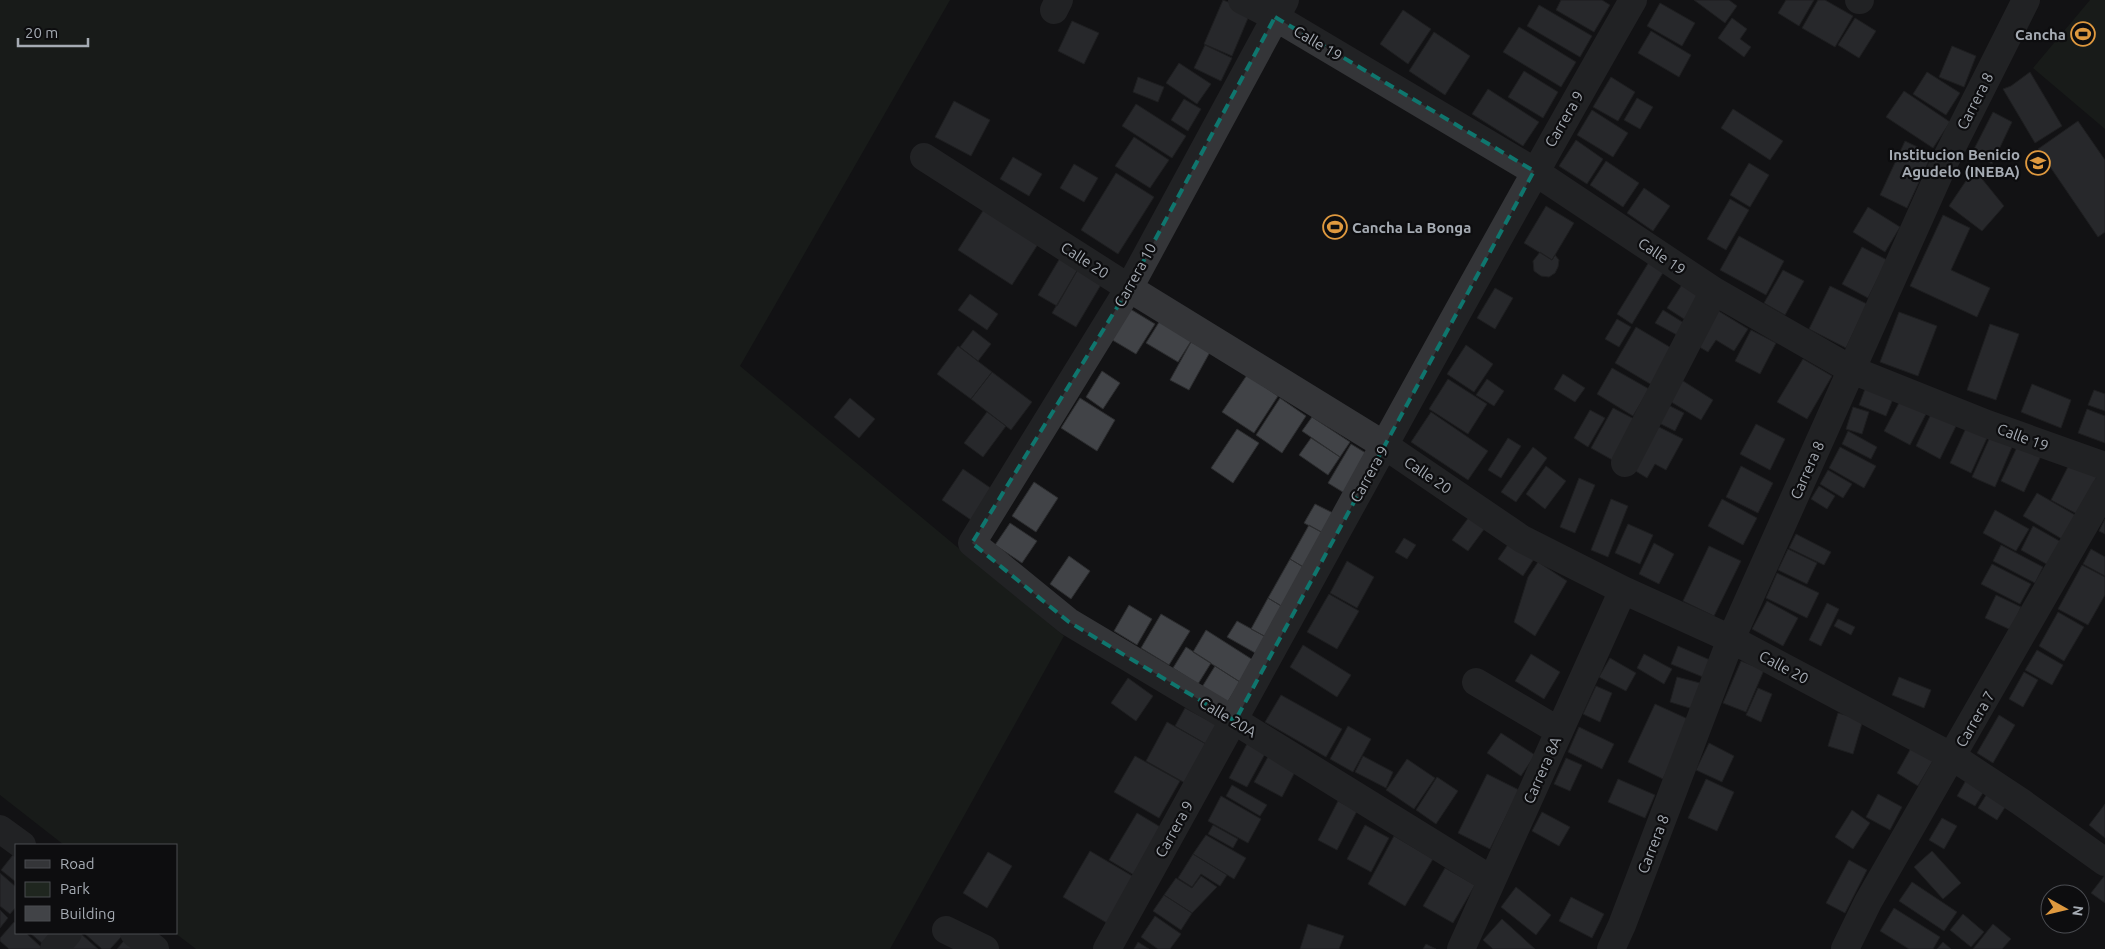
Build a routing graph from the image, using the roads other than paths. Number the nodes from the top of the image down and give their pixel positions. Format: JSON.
{"nodes":[{"id":1,"x":1242,"y":0,"type":"edge"},
{"id":2,"x":1632,"y":0,"type":"edge"},
{"id":3,"x":2026,"y":0,"type":"edge"},
{"id":4,"x":1280,"y":9,"type":"edge"},
{"id":5,"x":924,"y":157,"type":"dead end"},
{"id":6,"x":1534,"y":171,"type":"junction"},
{"id":7,"x":1129,"y":288,"type":"junction"},
{"id":8,"x":1714,"y":291,"type":"junction"},
{"id":9,"x":1852,"y":370,"type":"junction"},
{"id":10,"x":1384,"y":445,"type":"junction"},
{"id":11,"x":1625,"y":463,"type":"dead end"},
{"id":12,"x":2105,"y":466,"type":"edge"},
{"id":13,"x":2105,"y":489,"type":"edge"},
{"id":14,"x":972,"y":542,"type":"joint"},
{"id":15,"x":1623,"y":590,"type":"junction"},
{"id":16,"x":1731,"y":639,"type":"junction"},
{"id":17,"x":1476,"y":682,"type":"dead end"},
{"id":18,"x":1235,"y":720,"type":"junction"},
{"id":19,"x":1559,"y":731,"type":"junction"},
{"id":20,"x":1953,"y":757,"type":"junction"},
{"id":21,"x":2105,"y":862,"type":"edge"},
{"id":22,"x":1492,"y":880,"type":"junction"},
{"id":23,"x":946,"y":930,"type":"dead end"},
{"id":24,"x":67,"y":934,"type":"edge"},
{"id":25,"x":135,"y":934,"type":"edge"},
{"id":26,"x":54,"y":949,"type":"edge"},
{"id":27,"x":155,"y":949,"type":"edge"},
{"id":28,"x":985,"y":949,"type":"edge"},
{"id":29,"x":1107,"y":949,"type":"edge"},
{"id":30,"x":1461,"y":949,"type":"edge"},
{"id":31,"x":1611,"y":949,"type":"edge"},
{"id":32,"x":1845,"y":949,"type":"edge"}],
"edges":[{"from":1,"to":4,"type":"street","name":"Calle 19"},
{"from":2,"to":6,"type":"street","name":"Carrera 9"},
{"from":3,"to":9,"type":"street","name":"Carrera 8"},
{"from":4,"to":6,"type":"street","name":"Calle 19"},
{"from":4,"to":7,"type":"street","name":"Carrera 10"},
{"from":5,"to":7,"type":"street","name":"Calle 20"},
{"from":6,"to":8,"type":"street","name":"Calle 19"},
{"from":6,"to":10,"type":"street","name":"Carrera 9"},
{"from":7,"to":10,"type":"street","name":"Calle 20"},
{"from":7,"to":14,"type":"street","name":"Carrera 10"},
{"from":8,"to":9,"type":"street","name":"Calle 19"},
{"from":8,"to":11,"type":"street"},
{"from":9,"to":12,"type":"street","name":"Calle 19"},
{"from":9,"to":16,"type":"street","name":"Carrera 8"},
{"from":10,"to":15,"type":"street","name":"Calle 20"},
{"from":10,"to":18,"type":"street","name":"Carrera 9"},
{"from":13,"to":20,"type":"street","name":"Carrera 7"},
{"from":14,"to":18,"type":"street","name":"Calle 20A"},
{"from":15,"to":16,"type":"street","name":"Calle 20"},
{"from":15,"to":19,"type":"street","name":"Carrera 8A"},
{"from":16,"to":20,"type":"street","name":"Calle 20"},
{"from":16,"to":31,"type":"street","name":"Carrera 8"},
{"from":17,"to":19,"type":"street"},
{"from":18,"to":22,"type":"street","name":"Calle 20A"},
{"from":18,"to":29,"type":"street","name":"Carrera 9"},
{"from":19,"to":22,"type":"street","name":"Carrera 8A"},
{"from":20,"to":21,"type":"street","name":"Calle 20"},
{"from":20,"to":32,"type":"street","name":"Carrera 7"},
{"from":22,"to":30,"type":"street","name":"Carrera 8A"},
{"from":23,"to":28,"type":"street"},
{"from":24,"to":26,"type":"street"},
{"from":25,"to":27,"type":"street"}]}
